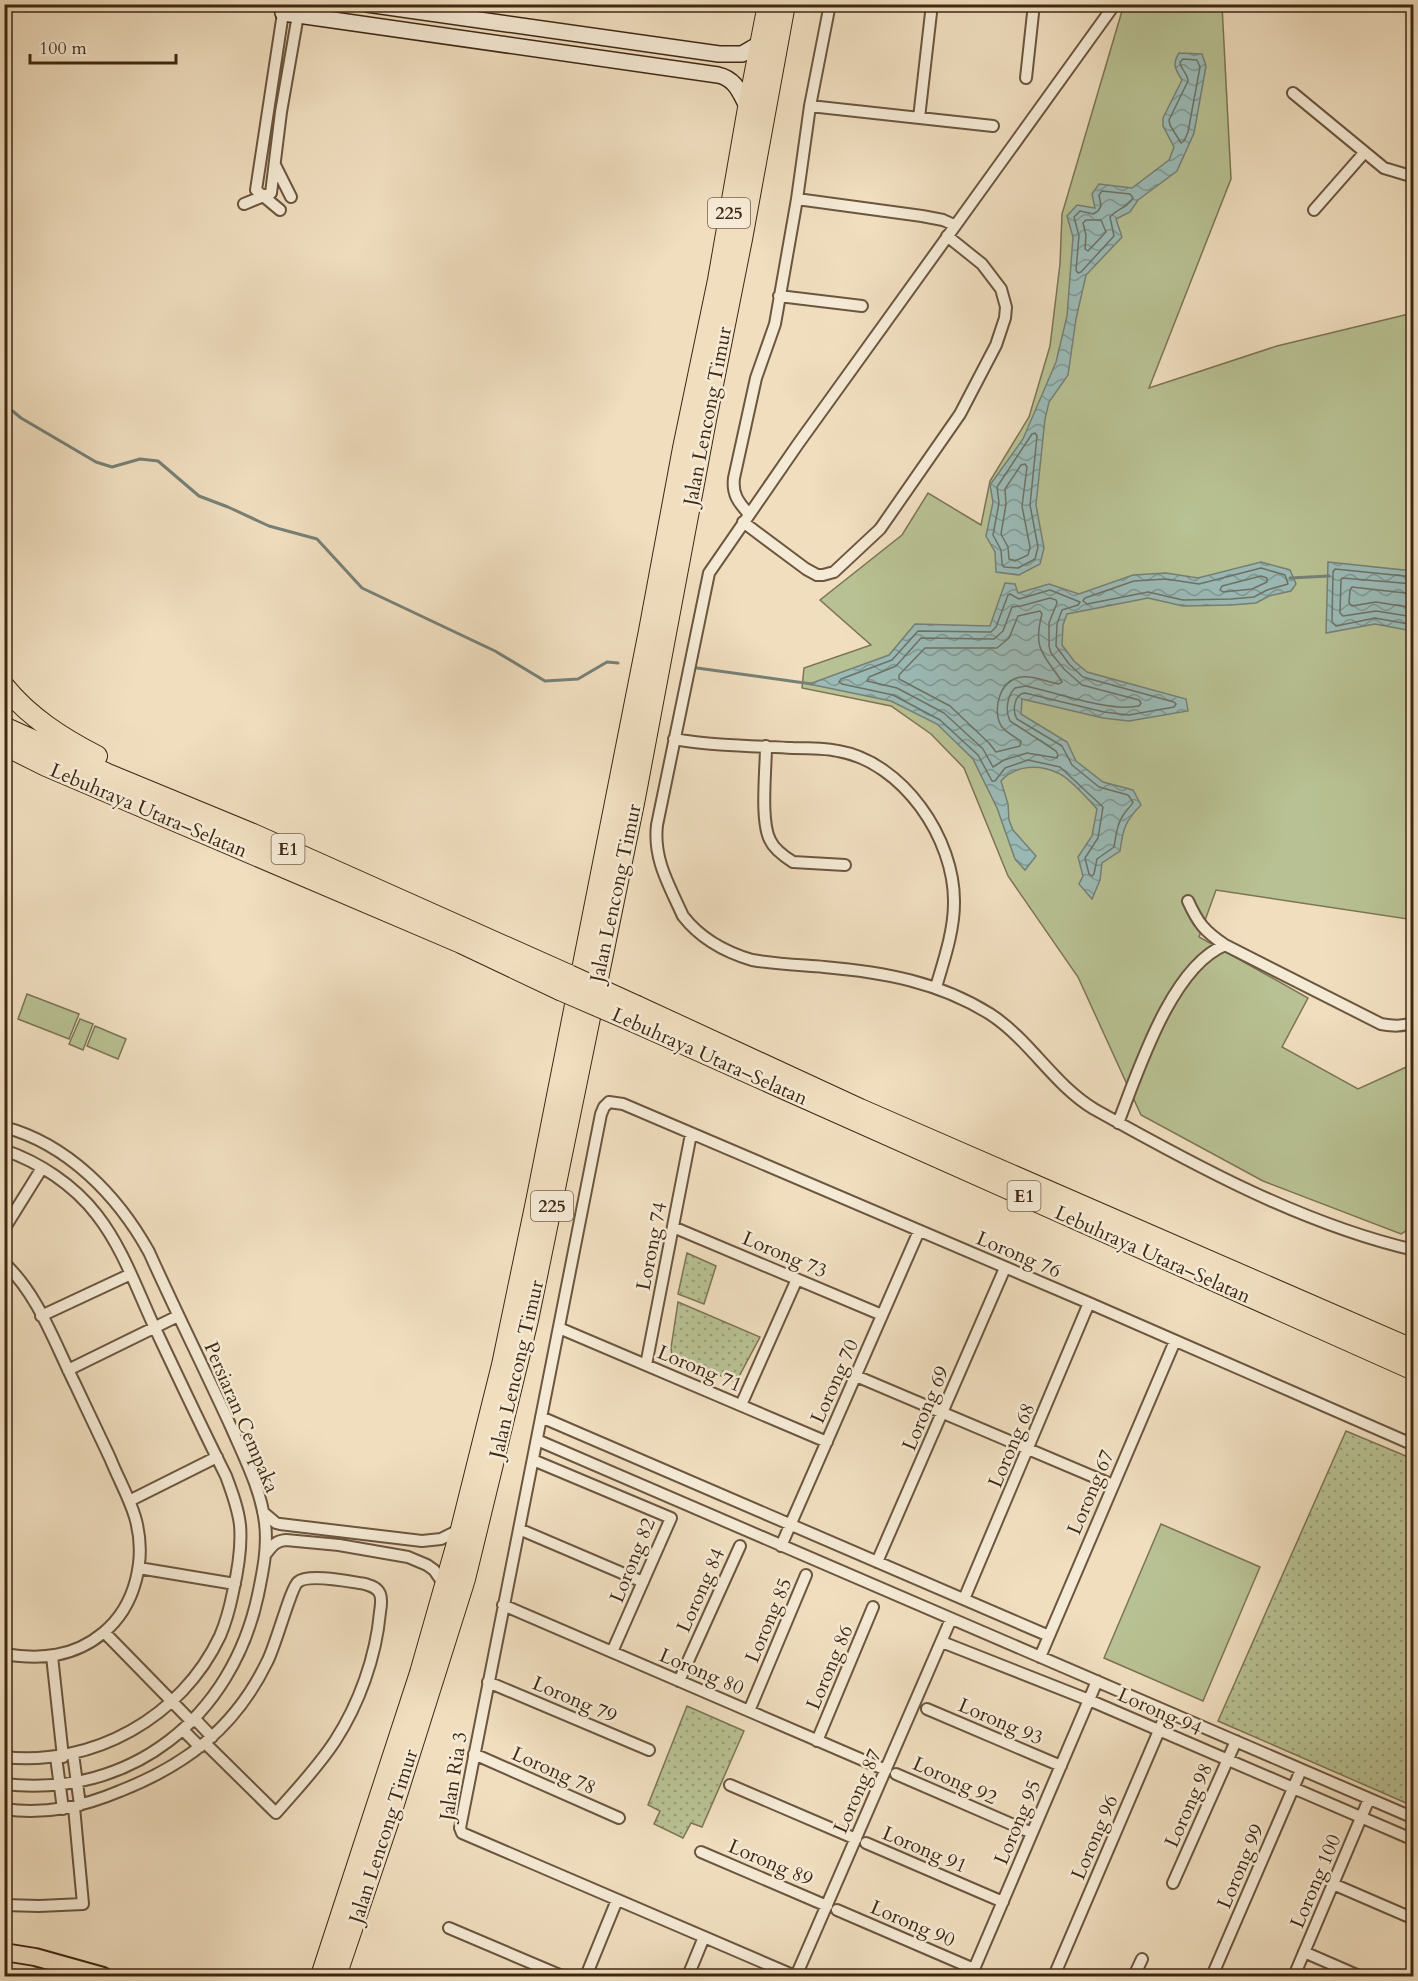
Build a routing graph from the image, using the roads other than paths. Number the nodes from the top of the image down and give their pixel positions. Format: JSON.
{"nodes":[{"id":1,"x":367,"y":4,"type":"edge"},
{"id":2,"x":768,"y":4,"type":"edge"},
{"id":3,"x":785,"y":4,"type":"edge"},
{"id":4,"x":830,"y":4,"type":"edge"},
{"id":5,"x":932,"y":4,"type":"edge"},
{"id":6,"x":1034,"y":4,"type":"edge"},
{"id":7,"x":1115,"y":4,"type":"edge"},
{"id":8,"x":291,"y":9,"type":"edge"},
{"id":9,"x":761,"y":44,"type":"junction"},
{"id":10,"x":1026,"y":78,"type":"dead end"},
{"id":11,"x":1293,"y":93,"type":"dead end"},
{"id":12,"x":810,"y":106,"type":"junction"},
{"id":13,"x":748,"y":108,"type":"junction"},
{"id":14,"x":920,"y":118,"type":"junction"},
{"id":15,"x":993,"y":126,"type":"dead end"},
{"id":16,"x":1364,"y":153,"type":"junction"},
{"id":17,"x":274,"y":165,"type":"junction"},
{"id":18,"x":1413,"y":177,"type":"edge"},
{"id":19,"x":263,"y":196,"type":"junction"},
{"id":20,"x":291,"y":197,"type":"dead end"},
{"id":21,"x":796,"y":199,"type":"junction"},
{"id":22,"x":244,"y":204,"type":"dead end"},
{"id":23,"x":280,"y":210,"type":"dead end"},
{"id":24,"x":1314,"y":210,"type":"dead end"},
{"id":25,"x":954,"y":225,"type":"junction"},
{"id":26,"x":947,"y":236,"type":"junction"},
{"id":27,"x":779,"y":296,"type":"junction"},
{"id":28,"x":862,"y":306,"type":"dead end"},
{"id":29,"x":746,"y":518,"type":"junction"},
{"id":30,"x":4,"y":686,"type":"edge"},
{"id":31,"x":4,"y":727,"type":"edge"},
{"id":32,"x":675,"y":739,"type":"junction"},
{"id":33,"x":4,"y":745,"type":"edge"},
{"id":34,"x":766,"y":746,"type":"junction"},
{"id":35,"x":4,"y":752,"type":"edge"},
{"id":36,"x":46,"y":766,"type":"junction"},
{"id":37,"x":196,"y":809,"type":"junction"},
{"id":38,"x":845,"y":866,"type":"dead end"},
{"id":39,"x":1188,"y":901,"type":"dead end"},
{"id":40,"x":1225,"y":945,"type":"junction"},
{"id":41,"x":565,"y":982,"type":"junction"},
{"id":42,"x":936,"y":987,"type":"junction"},
{"id":43,"x":635,"y":1014,"type":"junction"},
{"id":44,"x":1413,"y":1022,"type":"edge"},
{"id":45,"x":609,"y":1102,"type":"joint"},
{"id":46,"x":1118,"y":1123,"type":"junction"},
{"id":47,"x":4,"y":1127,"type":"edge"},
{"id":48,"x":691,"y":1134,"type":"junction"},
{"id":49,"x":4,"y":1150,"type":"edge"},
{"id":50,"x":42,"y":1168,"type":"junction"},
{"id":51,"x":673,"y":1227,"type":"junction"},
{"id":52,"x":4,"y":1229,"type":"edge"},
{"id":53,"x":919,"y":1231,"type":"junction"},
{"id":54,"x":1413,"y":1250,"type":"edge"},
{"id":55,"x":4,"y":1263,"type":"edge"},
{"id":56,"x":1005,"y":1268,"type":"junction"},
{"id":57,"x":131,"y":1274,"type":"junction"},
{"id":58,"x":797,"y":1279,"type":"junction"},
{"id":59,"x":1089,"y":1304,"type":"junction"},
{"id":60,"x":882,"y":1315,"type":"junction"},
{"id":61,"x":41,"y":1316,"type":"junction"},
{"id":62,"x":178,"y":1316,"type":"junction"},
{"id":63,"x":154,"y":1327,"type":"junction"},
{"id":64,"x":559,"y":1328,"type":"junction"},
{"id":65,"x":1175,"y":1341,"type":"junction"},
{"id":66,"x":1413,"y":1350,"type":"edge"},
{"id":67,"x":646,"y":1365,"type":"junction"},
{"id":68,"x":68,"y":1370,"type":"junction"},
{"id":69,"x":1413,"y":1370,"type":"edge"},
{"id":70,"x":855,"y":1376,"type":"junction"},
{"id":71,"x":741,"y":1405,"type":"junction"},
{"id":72,"x":943,"y":1412,"type":"junction"},
{"id":73,"x":541,"y":1417,"type":"junction"},
{"id":74,"x":537,"y":1440,"type":"junction"},
{"id":75,"x":827,"y":1442,"type":"junction"},
{"id":76,"x":1413,"y":1445,"type":"edge"},
{"id":77,"x":1029,"y":1448,"type":"junction"},
{"id":78,"x":217,"y":1457,"type":"junction"},
{"id":79,"x":533,"y":1460,"type":"junction"},
{"id":80,"x":1113,"y":1485,"type":"junction"},
{"id":81,"x":129,"y":1501,"type":"junction"},
{"id":82,"x":263,"y":1512,"type":"junction"},
{"id":83,"x":791,"y":1524,"type":"junction"},
{"id":84,"x":461,"y":1529,"type":"junction"},
{"id":85,"x":519,"y":1529,"type":"junction"},
{"id":86,"x":740,"y":1546,"type":"dead end"},
{"id":87,"x":781,"y":1546,"type":"junction"},
{"id":88,"x":265,"y":1555,"type":"junction"},
{"id":89,"x":877,"y":1562,"type":"junction"},
{"id":90,"x":138,"y":1568,"type":"junction"},
{"id":91,"x":806,"y":1575,"type":"dead end"},
{"id":92,"x":643,"y":1582,"type":"junction"},
{"id":93,"x":235,"y":1584,"type":"junction"},
{"id":94,"x":445,"y":1586,"type":"junction"},
{"id":95,"x":964,"y":1599,"type":"junction"},
{"id":96,"x":503,"y":1605,"type":"junction"},
{"id":97,"x":873,"y":1607,"type":"dead end"},
{"id":98,"x":951,"y":1619,"type":"junction"},
{"id":99,"x":104,"y":1632,"type":"junction"},
{"id":100,"x":1049,"y":1636,"type":"junction"},
{"id":101,"x":942,"y":1642,"type":"junction"},
{"id":102,"x":612,"y":1652,"type":"junction"},
{"id":103,"x":4,"y":1654,"type":"edge"},
{"id":104,"x":52,"y":1656,"type":"junction"},
{"id":105,"x":1040,"y":1657,"type":"junction"},
{"id":106,"x":679,"y":1681,"type":"junction"},
{"id":107,"x":488,"y":1682,"type":"junction"},
{"id":108,"x":1096,"y":1682,"type":"junction"},
{"id":109,"x":1089,"y":1700,"type":"junction"},
{"id":110,"x":173,"y":1701,"type":"junction"},
{"id":111,"x":927,"y":1709,"type":"dead end"},
{"id":112,"x":749,"y":1711,"type":"junction"},
{"id":113,"x":1167,"y":1712,"type":"junction"},
{"id":114,"x":190,"y":1724,"type":"junction"},
{"id":115,"x":1159,"y":1730,"type":"junction"},
{"id":116,"x":817,"y":1741,"type":"junction"},
{"id":117,"x":1236,"y":1741,"type":"junction"},
{"id":118,"x":205,"y":1742,"type":"junction"},
{"id":119,"x":649,"y":1750,"type":"dead end"},
{"id":120,"x":474,"y":1754,"type":"junction"},
{"id":121,"x":64,"y":1756,"type":"junction"},
{"id":122,"x":4,"y":1757,"type":"edge"},
{"id":123,"x":1227,"y":1760,"type":"junction"},
{"id":124,"x":1060,"y":1766,"type":"junction"},
{"id":125,"x":1301,"y":1770,"type":"junction"},
{"id":126,"x":891,"y":1772,"type":"junction"},
{"id":127,"x":77,"y":1782,"type":"junction"},
{"id":128,"x":4,"y":1784,"type":"edge"},
{"id":129,"x":60,"y":1785,"type":"junction"},
{"id":130,"x":730,"y":1785,"type":"dead end"},
{"id":131,"x":1293,"y":1789,"type":"junction"},
{"id":132,"x":1369,"y":1799,"type":"junction"},
{"id":133,"x":72,"y":1807,"type":"junction"},
{"id":134,"x":4,"y":1809,"type":"edge"},
{"id":135,"x":619,"y":1818,"type":"dead end"},
{"id":136,"x":1361,"y":1818,"type":"junction"},
{"id":137,"x":1413,"y":1818,"type":"edge"},
{"id":138,"x":1032,"y":1833,"type":"junction"},
{"id":139,"x":1413,"y":1840,"type":"edge"},
{"id":140,"x":861,"y":1841,"type":"junction"},
{"id":141,"x":701,"y":1852,"type":"dead end"},
{"id":142,"x":1173,"y":1883,"type":"dead end"},
{"id":143,"x":1333,"y":1884,"type":"junction"},
{"id":144,"x":617,"y":1900,"type":"junction"},
{"id":145,"x":1003,"y":1902,"type":"junction"},
{"id":146,"x":4,"y":1905,"type":"edge"},
{"id":147,"x":832,"y":1908,"type":"junction"},
{"id":148,"x":1413,"y":1919,"type":"edge"},
{"id":149,"x":449,"y":1928,"type":"dead end"},
{"id":150,"x":704,"y":1937,"type":"junction"},
{"id":151,"x":4,"y":1952,"type":"edge"},
{"id":152,"x":1304,"y":1952,"type":"junction"},
{"id":153,"x":1142,"y":1959,"type":"dead end"},
{"id":154,"x":973,"y":1973,"type":"edge"},
{"id":155,"x":104,"y":1977,"type":"edge"},
{"id":156,"x":321,"y":1977,"type":"edge"},
{"id":157,"x":336,"y":1977,"type":"edge"},
{"id":158,"x":562,"y":1977,"type":"edge"},
{"id":159,"x":586,"y":1977,"type":"edge"},
{"id":160,"x":688,"y":1977,"type":"edge"},
{"id":161,"x":795,"y":1977,"type":"edge"},
{"id":162,"x":1054,"y":1977,"type":"edge"},
{"id":163,"x":1134,"y":1977,"type":"edge"},
{"id":164,"x":1212,"y":1977,"type":"edge"},
{"id":165,"x":1294,"y":1977,"type":"edge"},
{"id":166,"x":1359,"y":1977,"type":"edge"}],
"edges":[{"from":1,"to":9,"type":"street"},
{"from":2,"to":9,"type":"highway","name":"Jalan Lencong Timur","number":"225"},
{"from":3,"to":157,"type":"highway","name":"Jalan Lencong Timur","number":"225"},
{"from":4,"to":12,"type":"street"},
{"from":5,"to":14,"type":"street"},
{"from":6,"to":10,"type":"street"},
{"from":7,"to":25,"type":"street"},
{"from":8,"to":13,"type":"street"},
{"from":8,"to":17,"type":"street"},
{"from":8,"to":19,"type":"street"},
{"from":9,"to":13,"type":"highway","name":"Jalan Lencong Timur","number":"225"},
{"from":11,"to":16,"type":"street"},
{"from":12,"to":14,"type":"street"},
{"from":12,"to":21,"type":"street"},
{"from":13,"to":84,"type":"highway","name":"Jalan Lencong Timur","number":"225"},
{"from":14,"to":15,"type":"street"},
{"from":16,"to":18,"type":"street"},
{"from":16,"to":24,"type":"street"},
{"from":17,"to":19,"type":"street"},
{"from":17,"to":20,"type":"street"},
{"from":19,"to":22,"type":"street"},
{"from":19,"to":23,"type":"street"},
{"from":21,"to":25,"type":"street"},
{"from":21,"to":27,"type":"street"},
{"from":25,"to":26,"type":"street"},
{"from":26,"to":29,"type":"street"},
{"from":26,"to":29,"type":"street"},
{"from":27,"to":28,"type":"street"},
{"from":27,"to":29,"type":"street"},
{"from":29,"to":32,"type":"street"},
{"from":30,"to":37,"type":"highway"},
{"from":31,"to":37,"type":"highway","name":"Lebuhraya Utara–Selatan","number":"E1"},
{"from":32,"to":34,"type":"street"},
{"from":32,"to":42,"type":"street"},
{"from":33,"to":36,"type":"highway","name":"Lebuhraya Utara–Selatan","number":"E1"},
{"from":34,"to":38,"type":"street"},
{"from":34,"to":42,"type":"street"},
{"from":35,"to":36,"type":"highway"},
{"from":36,"to":41,"type":"highway","name":"Lebuhraya Utara–Selatan","number":"E1"},
{"from":37,"to":41,"type":"highway","name":"Lebuhraya Utara–Selatan","number":"E1"},
{"from":39,"to":40,"type":"street"},
{"from":40,"to":44,"type":"street"},
{"from":40,"to":46,"type":"street"},
{"from":41,"to":43,"type":"highway","name":"Lebuhraya Utara–Selatan","number":"E1","bridge":true},
{"from":42,"to":46,"type":"street"},
{"from":43,"to":66,"type":"highway","name":"Lebuhraya Utara–Selatan","number":"E1"},
{"from":43,"to":69,"type":"highway","name":"Lebuhraya Utara–Selatan","number":"E1"},
{"from":45,"to":48,"type":"street","name":"Lorong 76"},
{"from":45,"to":64,"type":"street","name":"Jalan Ria 3"},
{"from":46,"to":54,"type":"street"},
{"from":47,"to":62,"type":"street","name":"Persiaran Cempaka"},
{"from":48,"to":51,"type":"street","name":"Lorong 74"},
{"from":48,"to":53,"type":"street","name":"Lorong 76"},
{"from":49,"to":50,"type":"street"},
{"from":50,"to":52,"type":"street"},
{"from":50,"to":57,"type":"street"},
{"from":51,"to":58,"type":"street","name":"Lorong 73"},
{"from":51,"to":67,"type":"street","name":"Lorong 74"},
{"from":53,"to":56,"type":"street","name":"Lorong 76"},
{"from":53,"to":60,"type":"street","name":"Lorong 70"},
{"from":55,"to":61,"type":"street"},
{"from":56,"to":59,"type":"street","name":"Lorong 76"},
{"from":56,"to":72,"type":"street","name":"Lorong 69"},
{"from":57,"to":61,"type":"street"},
{"from":57,"to":63,"type":"street"},
{"from":58,"to":60,"type":"street","name":"Lorong 73"},
{"from":58,"to":71,"type":"street"},
{"from":59,"to":65,"type":"street","name":"Lorong 76"},
{"from":59,"to":77,"type":"street","name":"Lorong 68"},
{"from":60,"to":70,"type":"street","name":"Lorong 70"},
{"from":61,"to":68,"type":"street"},
{"from":62,"to":63,"type":"street"},
{"from":62,"to":82,"type":"street","name":"Persiaran Cempaka"},
{"from":63,"to":68,"type":"street"},
{"from":63,"to":78,"type":"street"},
{"from":64,"to":67,"type":"street","name":"Lorong 71"},
{"from":64,"to":73,"type":"street","name":"Jalan Ria 3"},
{"from":65,"to":76,"type":"street","name":"Lorong 76"},
{"from":65,"to":80,"type":"street","name":"Lorong 67"},
{"from":67,"to":71,"type":"street","name":"Lorong 71"},
{"from":68,"to":81,"type":"street"},
{"from":70,"to":72,"type":"street"},
{"from":70,"to":75,"type":"street","name":"Lorong 70"},
{"from":71,"to":75,"type":"street","name":"Lorong 71"},
{"from":72,"to":77,"type":"street"},
{"from":72,"to":89,"type":"street","name":"Lorong 69"},
{"from":73,"to":74,"type":"street","name":"Jalan Ria 3"},
{"from":73,"to":83,"type":"street"},
{"from":74,"to":79,"type":"street","name":"Jalan Ria 3"},
{"from":74,"to":87,"type":"street"},
{"from":75,"to":83,"type":"street","name":"Lorong 70"},
{"from":77,"to":80,"type":"street"},
{"from":77,"to":95,"type":"street","name":"Lorong 68"},
{"from":78,"to":81,"type":"street"},
{"from":78,"to":93,"type":"street"},
{"from":79,"to":85,"type":"street","name":"Jalan Ria 3"},
{"from":79,"to":92,"type":"street","name":"Lorong 82"},
{"from":80,"to":100,"type":"street","name":"Lorong 67"},
{"from":81,"to":90,"type":"street"},
{"from":82,"to":84,"type":"street"},
{"from":82,"to":88,"type":"street","name":"Persiaran Cempaka"},
{"from":83,"to":87,"type":"street","name":"Lorong 70"},
{"from":83,"to":89,"type":"street"},
{"from":84,"to":94,"type":"highway","name":"Jalan Lencong Timur","number":"225"},
{"from":85,"to":92,"type":"street"},
{"from":85,"to":96,"type":"street","name":"Jalan Ria 3"},
{"from":86,"to":106,"type":"street","name":"Lorong 84"},
{"from":87,"to":98,"type":"street"},
{"from":88,"to":94,"type":"street"},
{"from":88,"to":114,"type":"street","name":"Persiaran Cempaka"},
{"from":89,"to":95,"type":"street"},
{"from":90,"to":93,"type":"street"},
{"from":90,"to":99,"type":"street"},
{"from":91,"to":112,"type":"street","name":"Lorong 85"},
{"from":92,"to":102,"type":"street","name":"Lorong 82"},
{"from":93,"to":110,"type":"street"},
{"from":94,"to":156,"type":"highway","name":"Jalan Lencong Timur","number":"225"},
{"from":95,"to":100,"type":"street"},
{"from":96,"to":102,"type":"street","name":"Lorong 80"},
{"from":96,"to":107,"type":"street","name":"Jalan Ria 3"},
{"from":97,"to":116,"type":"street","name":"Lorong 86"},
{"from":98,"to":101,"type":"street","name":"Lorong 87"},
{"from":98,"to":105,"type":"street"},
{"from":99,"to":104,"type":"street"},
{"from":99,"to":110,"type":"street"},
{"from":100,"to":105,"type":"street","name":"Lorong 67"},
{"from":101,"to":109,"type":"street","name":"Lorong 94"},
{"from":101,"to":126,"type":"street","name":"Lorong 87"},
{"from":102,"to":106,"type":"street","name":"Lorong 80"},
{"from":103,"to":104,"type":"street"},
{"from":104,"to":121,"type":"street"},
{"from":105,"to":108,"type":"street"},
{"from":106,"to":112,"type":"street","name":"Lorong 80"},
{"from":107,"to":119,"type":"street","name":"Lorong 79"},
{"from":107,"to":120,"type":"street","name":"Jalan Ria 3"},
{"from":108,"to":109,"type":"street","name":"Lorong 95"},
{"from":108,"to":113,"type":"street"},
{"from":109,"to":115,"type":"street","name":"Lorong 94"},
{"from":109,"to":124,"type":"street","name":"Lorong 95"},
{"from":110,"to":114,"type":"street"},
{"from":110,"to":121,"type":"street"},
{"from":111,"to":124,"type":"street","name":"Lorong 93"},
{"from":112,"to":116,"type":"street","name":"Lorong 80"},
{"from":113,"to":115,"type":"street","name":"Lorong 96"},
{"from":113,"to":117,"type":"street"},
{"from":114,"to":118,"type":"street"},
{"from":114,"to":118,"type":"street"},
{"from":114,"to":127,"type":"street","name":"Persiaran Cempaka"},
{"from":115,"to":123,"type":"street","name":"Lorong 94"},
{"from":115,"to":162,"type":"street","name":"Lorong 96"},
{"from":116,"to":126,"type":"street","name":"Lorong 80"},
{"from":117,"to":123,"type":"street","name":"Lorong 98"},
{"from":117,"to":125,"type":"street"},
{"from":118,"to":118,"type":"street"},
{"from":118,"to":133,"type":"street"},
{"from":120,"to":135,"type":"street","name":"Lorong 78"},
{"from":120,"to":144,"type":"street","name":"Jalan Ria 3"},
{"from":121,"to":122,"type":"street"},
{"from":121,"to":127,"type":"street"},
{"from":121,"to":129,"type":"street"},
{"from":123,"to":131,"type":"street","name":"Lorong 94"},
{"from":123,"to":142,"type":"street","name":"Lorong 98"},
{"from":124,"to":138,"type":"street","name":"Lorong 95"},
{"from":125,"to":131,"type":"street","name":"Lorong 99"},
{"from":125,"to":132,"type":"street"},
{"from":126,"to":138,"type":"street","name":"Lorong 92"},
{"from":126,"to":140,"type":"street","name":"Lorong 87"},
{"from":127,"to":129,"type":"street","name":"Persiaran Cempaka"},
{"from":127,"to":133,"type":"street"},
{"from":128,"to":129,"type":"street","name":"Persiaran Cempaka"},
{"from":129,"to":133,"type":"street"},
{"from":130,"to":140,"type":"street","name":"Lorong 91"},
{"from":131,"to":136,"type":"street","name":"Lorong 94"},
{"from":131,"to":164,"type":"street","name":"Lorong 99"},
{"from":132,"to":136,"type":"street","name":"Lorong 100"},
{"from":132,"to":137,"type":"street"},
{"from":133,"to":134,"type":"street"},
{"from":133,"to":146,"type":"street"},
{"from":136,"to":139,"type":"street","name":"Lorong 94"},
{"from":136,"to":143,"type":"street","name":"Lorong 100"},
{"from":138,"to":145,"type":"street","name":"Lorong 95"},
{"from":140,"to":145,"type":"street","name":"Lorong 91"},
{"from":140,"to":147,"type":"street","name":"Lorong 87"},
{"from":141,"to":147,"type":"street","name":"Lorong 89"},
{"from":143,"to":148,"type":"street"},
{"from":143,"to":152,"type":"street","name":"Lorong 100"},
{"from":144,"to":150,"type":"street","name":"Jalan Ria 3"},
{"from":144,"to":159,"type":"street"},
{"from":145,"to":154,"type":"street","name":"Lorong 95"},
{"from":147,"to":154,"type":"street","name":"Lorong 90"},
{"from":147,"to":161,"type":"street","name":"Lorong 87"},
{"from":149,"to":158,"type":"street"},
{"from":150,"to":160,"type":"street"},
{"from":150,"to":161,"type":"street","name":"Jalan Ria 3"},
{"from":151,"to":155,"type":"main road"},
{"from":152,"to":165,"type":"street","name":"Lorong 100"},
{"from":152,"to":166,"type":"street"},
{"from":153,"to":163,"type":"street"}]}
